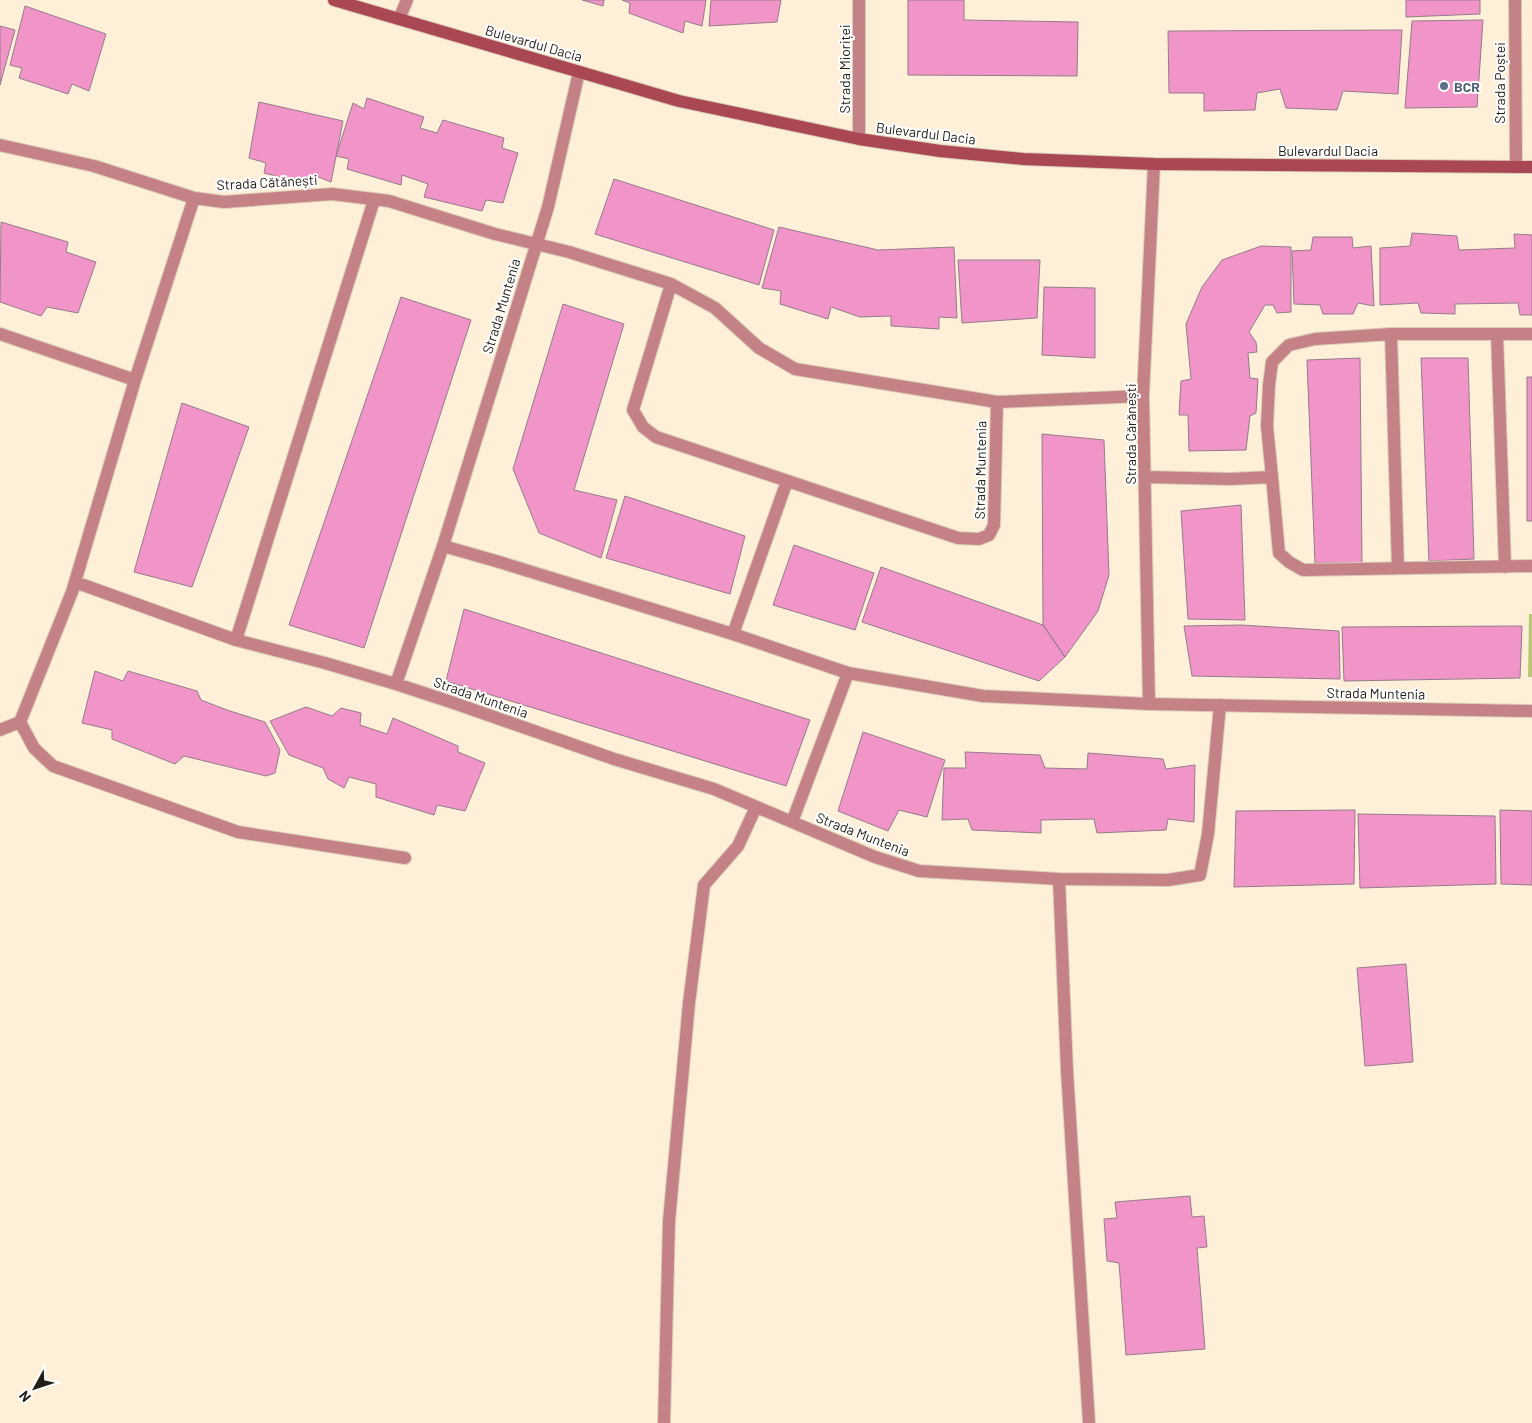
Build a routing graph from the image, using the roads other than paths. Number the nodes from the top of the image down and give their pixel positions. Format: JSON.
{"nodes":[{"id":1,"x":334,"y":0,"type":"edge"},
{"id":2,"x":407,"y":0,"type":"edge"},
{"id":3,"x":859,"y":0,"type":"edge"},
{"id":4,"x":1515,"y":0,"type":"edge"},
{"id":5,"x":399,"y":19,"type":"junction"},
{"id":6,"x":579,"y":72,"type":"junction"},
{"id":7,"x":859,"y":139,"type":"junction"},
{"id":8,"x":0,"y":145,"type":"edge"},
{"id":9,"x":1154,"y":164,"type":"junction"},
{"id":10,"x":1516,"y":167,"type":"junction"},
{"id":11,"x":1532,"y":167,"type":"edge"},
{"id":12,"x":194,"y":198,"type":"junction"},
{"id":13,"x":374,"y":200,"type":"junction"},
{"id":14,"x":536,"y":245,"type":"junction"},
{"id":15,"x":671,"y":284,"type":"junction"},
{"id":16,"x":0,"y":334,"type":"edge"},
{"id":17,"x":1391,"y":334,"type":"junction"},
{"id":18,"x":1497,"y":334,"type":"junction"},
{"id":19,"x":1532,"y":334,"type":"edge"},
{"id":20,"x":135,"y":380,"type":"junction"},
{"id":21,"x":1143,"y":396,"type":"junction"},
{"id":22,"x":997,"y":402,"type":"junction"},
{"id":23,"x":1145,"y":477,"type":"junction"},
{"id":24,"x":1272,"y":477,"type":"junction"},
{"id":25,"x":787,"y":481,"type":"junction"},
{"id":26,"x":443,"y":546,"type":"junction"},
{"id":27,"x":1532,"y":566,"type":"edge"},
{"id":28,"x":1505,"y":567,"type":"junction"},
{"id":29,"x":1398,"y":568,"type":"junction"},
{"id":30,"x":74,"y":587,"type":"junction"},
{"id":31,"x":733,"y":634,"type":"junction"},
{"id":32,"x":236,"y":640,"type":"junction"},
{"id":33,"x":848,"y":673,"type":"junction"},
{"id":34,"x":396,"y":684,"type":"junction"},
{"id":35,"x":1149,"y":704,"type":"junction"},
{"id":36,"x":1220,"y":705,"type":"junction"},
{"id":37,"x":1532,"y":711,"type":"edge"},
{"id":38,"x":20,"y":722,"type":"junction"},
{"id":39,"x":0,"y":730,"type":"edge"},
{"id":40,"x":756,"y":807,"type":"junction"},
{"id":41,"x":792,"y":822,"type":"junction"},
{"id":42,"x":405,"y":858,"type":"dead end"},
{"id":43,"x":1059,"y":878,"type":"junction"},
{"id":44,"x":664,"y":1423,"type":"edge"},
{"id":45,"x":1089,"y":1423,"type":"edge"}],
"edges":[{"from":1,"to":5,"type":"main road","name":"Bulevardul Dacia"},
{"from":2,"to":5,"type":"street"},
{"from":3,"to":7,"type":"street","name":"Strada Mioriței"},
{"from":4,"to":10,"type":"street","name":"Strada Poștei"},
{"from":5,"to":6,"type":"main road","name":"Bulevardul Dacia"},
{"from":6,"to":7,"type":"main road","name":"Bulevardul Dacia"},
{"from":6,"to":14,"type":"street","name":"Strada Muntenia"},
{"from":7,"to":9,"type":"main road","name":"Bulevardul Dacia"},
{"from":8,"to":12,"type":"street","name":"Strada Cătănești"},
{"from":9,"to":10,"type":"main road","name":"Bulevardul Dacia"},
{"from":9,"to":21,"type":"street","name":"Strada Cărănești"},
{"from":10,"to":11,"type":"main road","name":"Bulevardul Dacia"},
{"from":12,"to":13,"type":"street","name":"Strada Cătănești"},
{"from":12,"to":20,"type":"street"},
{"from":13,"to":14,"type":"street","name":"Strada Cătănești"},
{"from":13,"to":32,"type":"street"},
{"from":14,"to":15,"type":"street","name":"Strada Cătănești"},
{"from":14,"to":26,"type":"street","name":"Strada Muntenia"},
{"from":15,"to":22,"type":"street","name":"Strada Cătănești"},
{"from":15,"to":25,"type":"street","name":"Strada Muntenia"},
{"from":16,"to":20,"type":"street"},
{"from":17,"to":18,"type":"street"},
{"from":17,"to":24,"type":"street"},
{"from":17,"to":29,"type":"street"},
{"from":18,"to":19,"type":"street"},
{"from":18,"to":28,"type":"street"},
{"from":20,"to":30,"type":"street"},
{"from":21,"to":22,"type":"street","name":"Strada Cătănești"},
{"from":21,"to":23,"type":"street","name":"Strada Cărănești"},
{"from":22,"to":25,"type":"street","name":"Strada Muntenia"},
{"from":23,"to":24,"type":"street"},
{"from":23,"to":35,"type":"street","name":"Strada Cărănești"},
{"from":24,"to":29,"type":"street"},
{"from":25,"to":31,"type":"street"},
{"from":26,"to":31,"type":"street","name":"Strada Muntenia"},
{"from":26,"to":34,"type":"street","name":"Strada Muntenia"},
{"from":27,"to":28,"type":"street"},
{"from":28,"to":29,"type":"street"},
{"from":30,"to":32,"type":"street","name":"Strada Muntenia"},
{"from":30,"to":38,"type":"street"},
{"from":31,"to":33,"type":"street","name":"Strada Muntenia"},
{"from":32,"to":34,"type":"street","name":"Strada Muntenia"},
{"from":33,"to":35,"type":"street","name":"Strada Muntenia"},
{"from":33,"to":41,"type":"street"},
{"from":34,"to":40,"type":"street","name":"Strada Muntenia"},
{"from":35,"to":36,"type":"street","name":"Strada Muntenia"},
{"from":36,"to":37,"type":"street","name":"Strada Muntenia"},
{"from":36,"to":43,"type":"street","name":"Strada Muntenia"},
{"from":38,"to":39,"type":"street"},
{"from":38,"to":42,"type":"street"},
{"from":40,"to":41,"type":"street","name":"Strada Muntenia"},
{"from":40,"to":44,"type":"street"},
{"from":41,"to":43,"type":"street","name":"Strada Muntenia"},
{"from":43,"to":45,"type":"street"}]}
